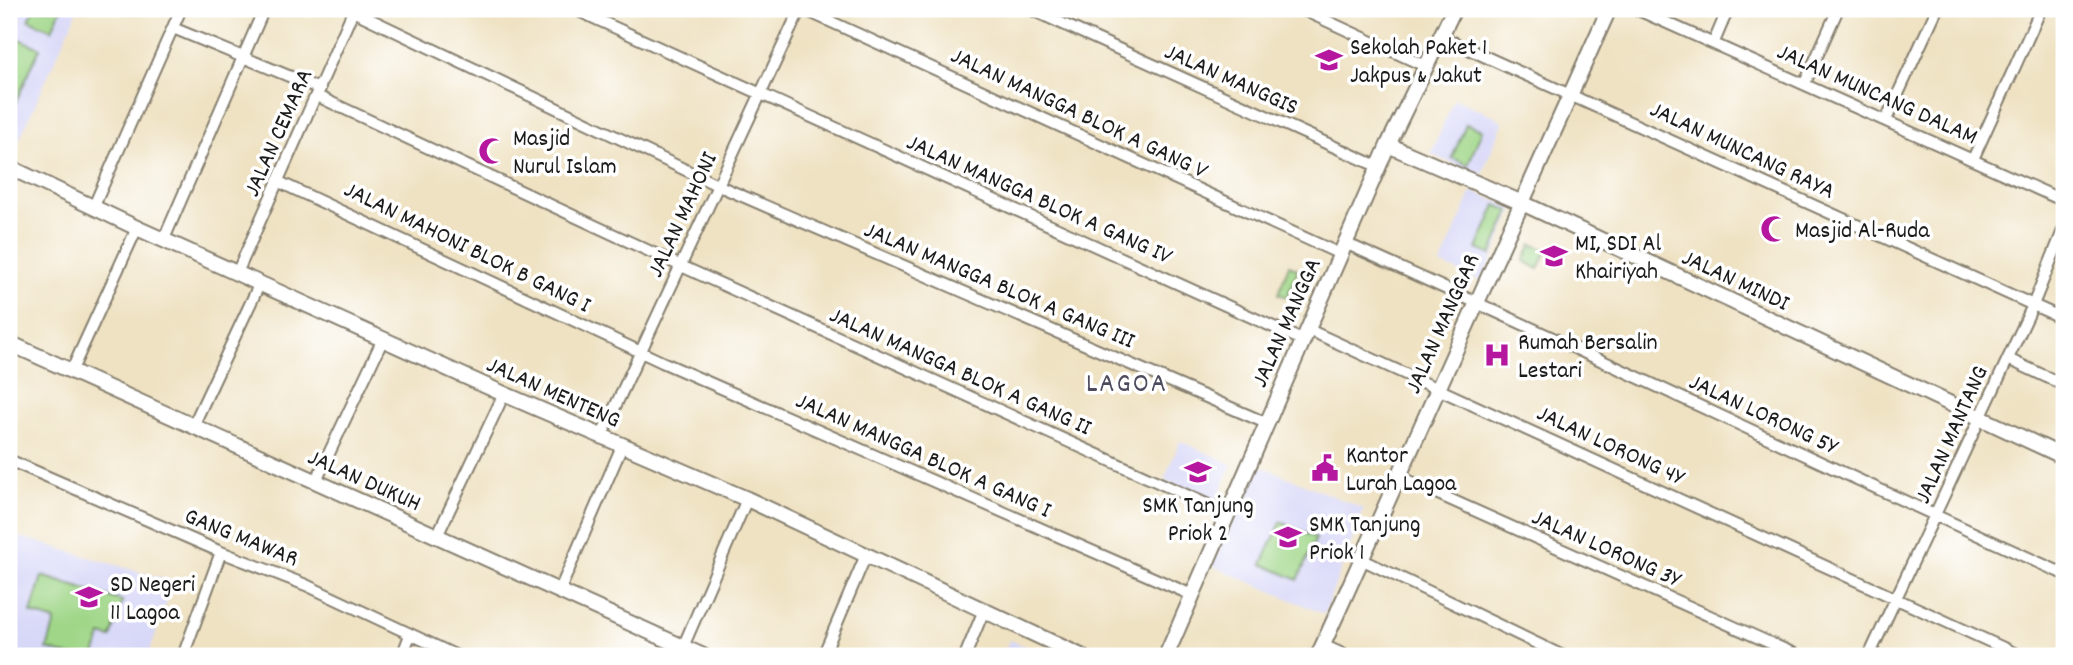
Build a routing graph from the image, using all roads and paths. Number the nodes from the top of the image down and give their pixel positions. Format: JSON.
{"nodes":[{"id":1,"x":181,"y":9,"type":"edge"},
{"id":2,"x":264,"y":9,"type":"edge"},
{"id":3,"x":574,"y":9,"type":"edge"},
{"id":4,"x":802,"y":9,"type":"edge"},
{"id":5,"x":1030,"y":9,"type":"edge"},
{"id":6,"x":1301,"y":9,"type":"edge"},
{"id":7,"x":1454,"y":9,"type":"edge"},
{"id":8,"x":1609,"y":9,"type":"edge"},
{"id":9,"x":1636,"y":9,"type":"edge"},
{"id":10,"x":1728,"y":9,"type":"edge"},
{"id":11,"x":1838,"y":9,"type":"edge"},
{"id":12,"x":1937,"y":9,"type":"edge"},
{"id":13,"x":2041,"y":9,"type":"edge"},
{"id":14,"x":354,"y":10,"type":"edge"},
{"id":15,"x":173,"y":28,"type":"junction"},
{"id":16,"x":1442,"y":37,"type":"junction"},
{"id":17,"x":1713,"y":42,"type":"junction"},
{"id":18,"x":243,"y":58,"type":"junction"},
{"id":19,"x":1427,"y":66,"type":"junction"},
{"id":20,"x":1805,"y":83,"type":"junction"},
{"id":21,"x":318,"y":92,"type":"junction"},
{"id":22,"x":1570,"y":93,"type":"junction"},
{"id":23,"x":761,"y":94,"type":"junction"},
{"id":24,"x":1886,"y":120,"type":"junction"},
{"id":25,"x":1388,"y":145,"type":"junction"},
{"id":26,"x":1973,"y":159,"type":"junction"},
{"id":27,"x":1379,"y":167,"type":"junction"},
{"id":28,"x":9,"y":168,"type":"edge"},
{"id":29,"x":277,"y":181,"type":"junction"},
{"id":30,"x":717,"y":185,"type":"junction"},
{"id":31,"x":2064,"y":201,"type":"edge"},
{"id":32,"x":1520,"y":202,"type":"junction"},
{"id":33,"x":93,"y":208,"type":"junction"},
{"id":34,"x":136,"y":228,"type":"junction"},
{"id":35,"x":2064,"y":228,"type":"edge"},
{"id":36,"x":164,"y":239,"type":"junction"},
{"id":37,"x":1342,"y":248,"type":"junction"},
{"id":38,"x":679,"y":265,"type":"junction"},
{"id":39,"x":237,"y":273,"type":"junction"},
{"id":40,"x":260,"y":283,"type":"junction"},
{"id":41,"x":1475,"y":299,"type":"junction"},
{"id":42,"x":2033,"y":305,"type":"junction"},
{"id":43,"x":2064,"y":319,"type":"edge"},
{"id":44,"x":1304,"y":335,"type":"junction"},
{"id":45,"x":383,"y":339,"type":"junction"},
{"id":46,"x":9,"y":343,"type":"edge"},
{"id":47,"x":640,"y":352,"type":"junction"},
{"id":48,"x":2008,"y":359,"type":"junction"},
{"id":49,"x":71,"y":372,"type":"junction"},
{"id":50,"x":2064,"y":385,"type":"edge"},
{"id":51,"x":1437,"y":388,"type":"junction"},
{"id":52,"x":505,"y":394,"type":"junction"},
{"id":53,"x":1979,"y":419,"type":"junction"},
{"id":54,"x":1266,"y":423,"type":"junction"},
{"id":55,"x":193,"y":426,"type":"junction"},
{"id":56,"x":601,"y":437,"type":"junction"},
{"id":57,"x":622,"y":446,"type":"junction"},
{"id":58,"x":2064,"y":457,"type":"edge"},
{"id":59,"x":9,"y":460,"type":"edge"},
{"id":60,"x":1398,"y":476,"type":"junction"},
{"id":61,"x":316,"y":481,"type":"junction"},
{"id":62,"x":747,"y":499,"type":"junction"},
{"id":63,"x":1226,"y":513,"type":"junction"},
{"id":64,"x":1936,"y":517,"type":"junction"},
{"id":65,"x":437,"y":536,"type":"junction"},
{"id":66,"x":221,"y":552,"type":"junction"},
{"id":67,"x":866,"y":555,"type":"junction"},
{"id":68,"x":1361,"y":559,"type":"junction"},
{"id":69,"x":2064,"y":574,"type":"edge"},
{"id":70,"x":559,"y":593,"type":"junction"},
{"id":71,"x":1192,"y":595,"type":"junction"},
{"id":72,"x":1897,"y":598,"type":"junction"},
{"id":73,"x":984,"y":610,"type":"junction"},
{"id":74,"x":410,"y":635,"type":"junction"},
{"id":75,"x":683,"y":647,"type":"junction"},
{"id":76,"x":1320,"y":651,"type":"edge"},
{"id":77,"x":183,"y":656,"type":"edge"},
{"id":78,"x":402,"y":656,"type":"edge"},
{"id":79,"x":457,"y":656,"type":"edge"},
{"id":80,"x":703,"y":656,"type":"edge"},
{"id":81,"x":823,"y":656,"type":"edge"},
{"id":82,"x":965,"y":656,"type":"edge"},
{"id":83,"x":1081,"y":656,"type":"edge"},
{"id":84,"x":1166,"y":656,"type":"edge"},
{"id":85,"x":1347,"y":656,"type":"edge"},
{"id":86,"x":1563,"y":656,"type":"edge"},
{"id":87,"x":1799,"y":656,"type":"edge"},
{"id":88,"x":1869,"y":656,"type":"edge"},
{"id":89,"x":2021,"y":656,"type":"edge"}],
"edges":[{"from":1,"to":15,"type":"street"},
{"from":2,"to":18,"type":"street"},
{"from":3,"to":23,"type":"street","name":"JALAN MANGGA BLOK A GANG IV"},
{"from":4,"to":23,"type":"street","name":"JALAN MAHONI"},
{"from":4,"to":37,"type":"street","name":"JALAN MANGGA BLOK A GANG V"},
{"from":5,"to":27,"type":"street","name":"JALAN MANGGIS"},
{"from":6,"to":19,"type":"street"},
{"from":7,"to":16,"type":"street","name":"JALAN MANGGA"},
{"from":8,"to":22,"type":"street","name":"JALAN MANGGAR"},
{"from":9,"to":17,"type":"street","name":"JALAN MUNCANG DALAM"},
{"from":10,"to":17,"type":"street"},
{"from":11,"to":20,"type":"street"},
{"from":12,"to":24,"type":"street"},
{"from":13,"to":26,"type":"street"},
{"from":14,"to":21,"type":"street","name":"JALAN CEMARA"},
{"from":14,"to":30,"type":"street","name":"JALAN MANGGA BLOK A GANG III"},
{"from":15,"to":18,"type":"street","name":"JALAN MANGGA BLOK A GANG II"},
{"from":15,"to":33,"type":"street"},
{"from":16,"to":19,"type":"street","name":"JALAN MANGGA"},
{"from":16,"to":22,"type":"street","name":"JALAN MUNCANG RAYA"},
{"from":17,"to":20,"type":"street","name":"JALAN MUNCANG DALAM"},
{"from":18,"to":21,"type":"street","name":"JALAN MANGGA BLOK A GANG II"},
{"from":18,"to":36,"type":"street"},
{"from":19,"to":25,"type":"street","name":"JALAN MANGGA"},
{"from":20,"to":24,"type":"street","name":"JALAN MUNCANG DALAM"},
{"from":21,"to":29,"type":"street","name":"JALAN CEMARA"},
{"from":21,"to":38,"type":"street","name":"JALAN MANGGA BLOK A GANG II"},
{"from":22,"to":32,"type":"street","name":"JALAN MANGGAR"},
{"from":22,"to":42,"type":"street","name":"JALAN MUNCANG RAYA"},
{"from":23,"to":30,"type":"street","name":"JALAN MAHONI"},
{"from":23,"to":44,"type":"street","name":"JALAN MANGGA BLOK A GANG IV"},
{"from":24,"to":26,"type":"street","name":"JALAN MUNCANG DALAM"},
{"from":25,"to":27,"type":"street","name":"JALAN MANGGA"},
{"from":25,"to":32,"type":"street","name":"JALAN MINDI"},
{"from":26,"to":31,"type":"street","name":"JALAN MUNCANG DALAM"},
{"from":27,"to":37,"type":"street","name":"JALAN MANGGA"},
{"from":28,"to":33,"type":"street","name":"JALAN MENTENG"},
{"from":29,"to":39,"type":"street","name":"JALAN CEMARA"},
{"from":29,"to":47,"type":"street","name":"JALAN MAHONI BLOK B GANG I"},
{"from":30,"to":38,"type":"street","name":"JALAN MAHONI"},
{"from":30,"to":54,"type":"street","name":"JALAN MANGGA BLOK A GANG III"},
{"from":32,"to":41,"type":"street","name":"JALAN MANGGAR"},
{"from":32,"to":53,"type":"street","name":"JALAN MINDI"},
{"from":33,"to":34,"type":"street","name":"JALAN MENTENG"},
{"from":34,"to":36,"type":"street","name":"JALAN MENTENG"},
{"from":34,"to":49,"type":"street"},
{"from":35,"to":42,"type":"street","name":"JALAN MANTANG"},
{"from":36,"to":39,"type":"street","name":"JALAN MENTENG"},
{"from":37,"to":41,"type":"street","name":"JALAN LORONG 5Y"},
{"from":37,"to":44,"type":"street","name":"JALAN MANGGA"},
{"from":38,"to":47,"type":"street","name":"JALAN MAHONI"},
{"from":38,"to":63,"type":"street","name":"JALAN MANGGA BLOK A GANG II"},
{"from":39,"to":40,"type":"street","name":"JALAN MENTENG"},
{"from":40,"to":45,"type":"street","name":"JALAN MENTENG"},
{"from":40,"to":55,"type":"street"},
{"from":41,"to":51,"type":"street","name":"JALAN MANGGAR"},
{"from":41,"to":64,"type":"street","name":"JALAN LORONG 5Y"},
{"from":42,"to":43,"type":"street","name":"JALAN MUNCANG RAYA"},
{"from":42,"to":48,"type":"street","name":"JALAN MANTANG"},
{"from":44,"to":51,"type":"street","name":"JALAN LORONG 4Y"},
{"from":44,"to":54,"type":"street","name":"JALAN MANGGA"},
{"from":45,"to":52,"type":"street","name":"JALAN MENTENG"},
{"from":45,"to":61,"type":"street"},
{"from":46,"to":49,"type":"street","name":"JALAN DUKUH"},
{"from":47,"to":56,"type":"street","name":"JALAN MAHONI"},
{"from":47,"to":71,"type":"street","name":"JALAN MANGGA BLOK A GANG I"},
{"from":48,"to":50,"type":"street"},
{"from":48,"to":53,"type":"street","name":"JALAN MANTANG"},
{"from":49,"to":55,"type":"street","name":"JALAN DUKUH"},
{"from":51,"to":60,"type":"street","name":"JALAN MANGGAR"},
{"from":51,"to":72,"type":"street","name":"JALAN LORONG 4Y"},
{"from":52,"to":56,"type":"street","name":"JALAN MENTENG"},
{"from":52,"to":65,"type":"street"},
{"from":53,"to":58,"type":"street","name":"JALAN MINDI"},
{"from":53,"to":64,"type":"street","name":"JALAN MANTANG"},
{"from":54,"to":63,"type":"street","name":"JALAN MANGGA"},
{"from":55,"to":61,"type":"street","name":"JALAN DUKUH"},
{"from":56,"to":57,"type":"street","name":"JALAN MENTENG"},
{"from":57,"to":62,"type":"street","name":"JALAN MENTENG"},
{"from":57,"to":70,"type":"street"},
{"from":59,"to":66,"type":"street","name":"GANG MAWAR"},
{"from":60,"to":68,"type":"street","name":"JALAN MANGGAR"},
{"from":60,"to":87,"type":"street","name":"JALAN LORONG 3Y"},
{"from":61,"to":65,"type":"street","name":"JALAN DUKUH"},
{"from":62,"to":67,"type":"street","name":"JALAN MENTENG"},
{"from":62,"to":75,"type":"street"},
{"from":63,"to":71,"type":"street","name":"JALAN MANGGA"},
{"from":64,"to":69,"type":"street","name":"JALAN LORONG 5Y"},
{"from":64,"to":72,"type":"street","name":"JALAN MANTANG"},
{"from":65,"to":70,"type":"street","name":"JALAN DUKUH"},
{"from":66,"to":74,"type":"street","name":"GANG MAWAR"},
{"from":66,"to":77,"type":"street"},
{"from":67,"to":73,"type":"street","name":"JALAN MENTENG"},
{"from":67,"to":81,"type":"street"},
{"from":68,"to":76,"type":"street","name":"JALAN MANGGAR"},
{"from":68,"to":86,"type":"street"},
{"from":70,"to":75,"type":"street","name":"JALAN DUKUH"},
{"from":71,"to":84,"type":"street","name":"JALAN MANGGA"},
{"from":72,"to":88,"type":"street","name":"JALAN MANTANG"},
{"from":72,"to":89,"type":"street","name":"JALAN LORONG 4Y"},
{"from":73,"to":82,"type":"street"},
{"from":73,"to":83,"type":"street","name":"JALAN MENTENG"},
{"from":74,"to":78,"type":"street"},
{"from":74,"to":79,"type":"street","name":"GANG MAWAR"},
{"from":75,"to":80,"type":"street","name":"JALAN DUKUH"},
{"from":76,"to":85,"type":"street"}]}
